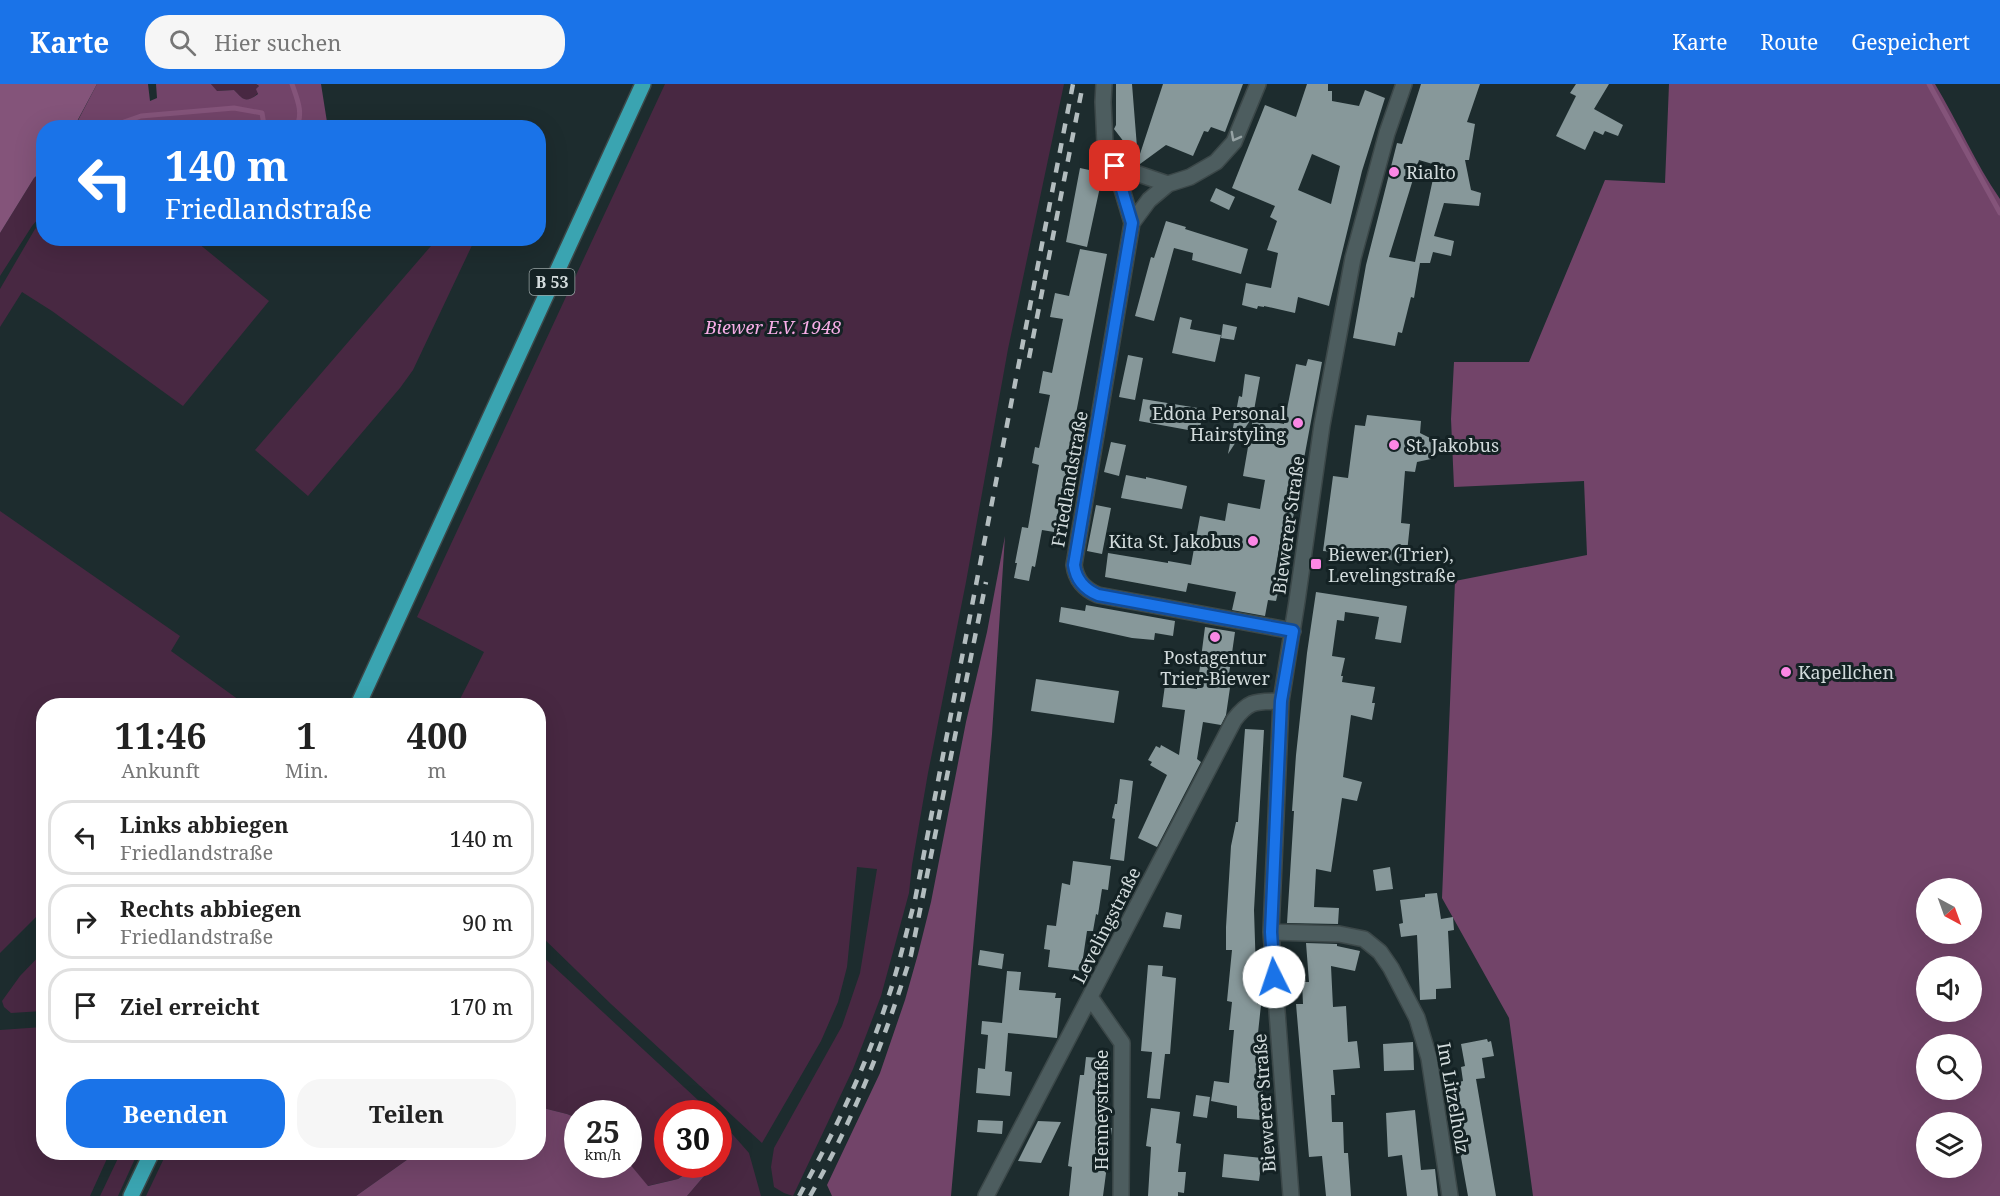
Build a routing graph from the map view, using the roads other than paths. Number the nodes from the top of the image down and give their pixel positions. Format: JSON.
{"nodes":[{"id":1,"x":643,"y":84,"type":"edge"},
{"id":2,"x":1104,"y":84,"type":"edge"},
{"id":3,"x":1258,"y":84,"type":"edge"},
{"id":4,"x":1404,"y":84,"type":"edge"},
{"id":5,"x":1115,"y":166,"type":"junction"},
{"id":6,"x":1168,"y":184,"type":"junction"},
{"id":7,"x":1132,"y":223,"type":"junction"},
{"id":8,"x":1293,"y":631,"type":"junction"},
{"id":9,"x":361,"y":698,"type":"edge"},
{"id":10,"x":1281,"y":701,"type":"junction"},
{"id":11,"x":1271,"y":932,"type":"junction"},
{"id":12,"x":1090,"y":997,"type":"junction"},
{"id":13,"x":148,"y":1160,"type":"edge"},
{"id":14,"x":131,"y":1196,"type":"edge"},
{"id":15,"x":986,"y":1196,"type":"edge"},
{"id":16,"x":1121,"y":1196,"type":"edge"},
{"id":17,"x":1291,"y":1196,"type":"edge"},
{"id":18,"x":1450,"y":1196,"type":"edge"}],
"edges":[{"from":1,"to":9,"type":"main road","number":"B 53"},
{"from":2,"to":5,"type":"street","name":"Friedlandstraße"},
{"from":3,"to":6,"type":"street","one_way":true},
{"from":4,"to":8,"type":"street","name":"Biewerer Straße"},
{"from":5,"to":6,"type":"street"},
{"from":5,"to":7,"type":"street","name":"Friedlandstraße"},
{"from":6,"to":7,"type":"street"},
{"from":7,"to":8,"type":"street","name":"Friedlandstraße"},
{"from":8,"to":10,"type":"street","name":"Biewerer Straße"},
{"from":10,"to":11,"type":"street","name":"Biewerer Straße"},
{"from":10,"to":12,"type":"street","name":"Levelingstraße"},
{"from":11,"to":17,"type":"street","name":"Biewerer Straße"},
{"from":11,"to":18,"type":"street","name":"Im Litzelholz"},
{"from":12,"to":15,"type":"street","name":"Levelingstraße"},
{"from":12,"to":16,"type":"street","name":"Henneystraße"},
{"from":13,"to":14,"type":"main road"}]}
